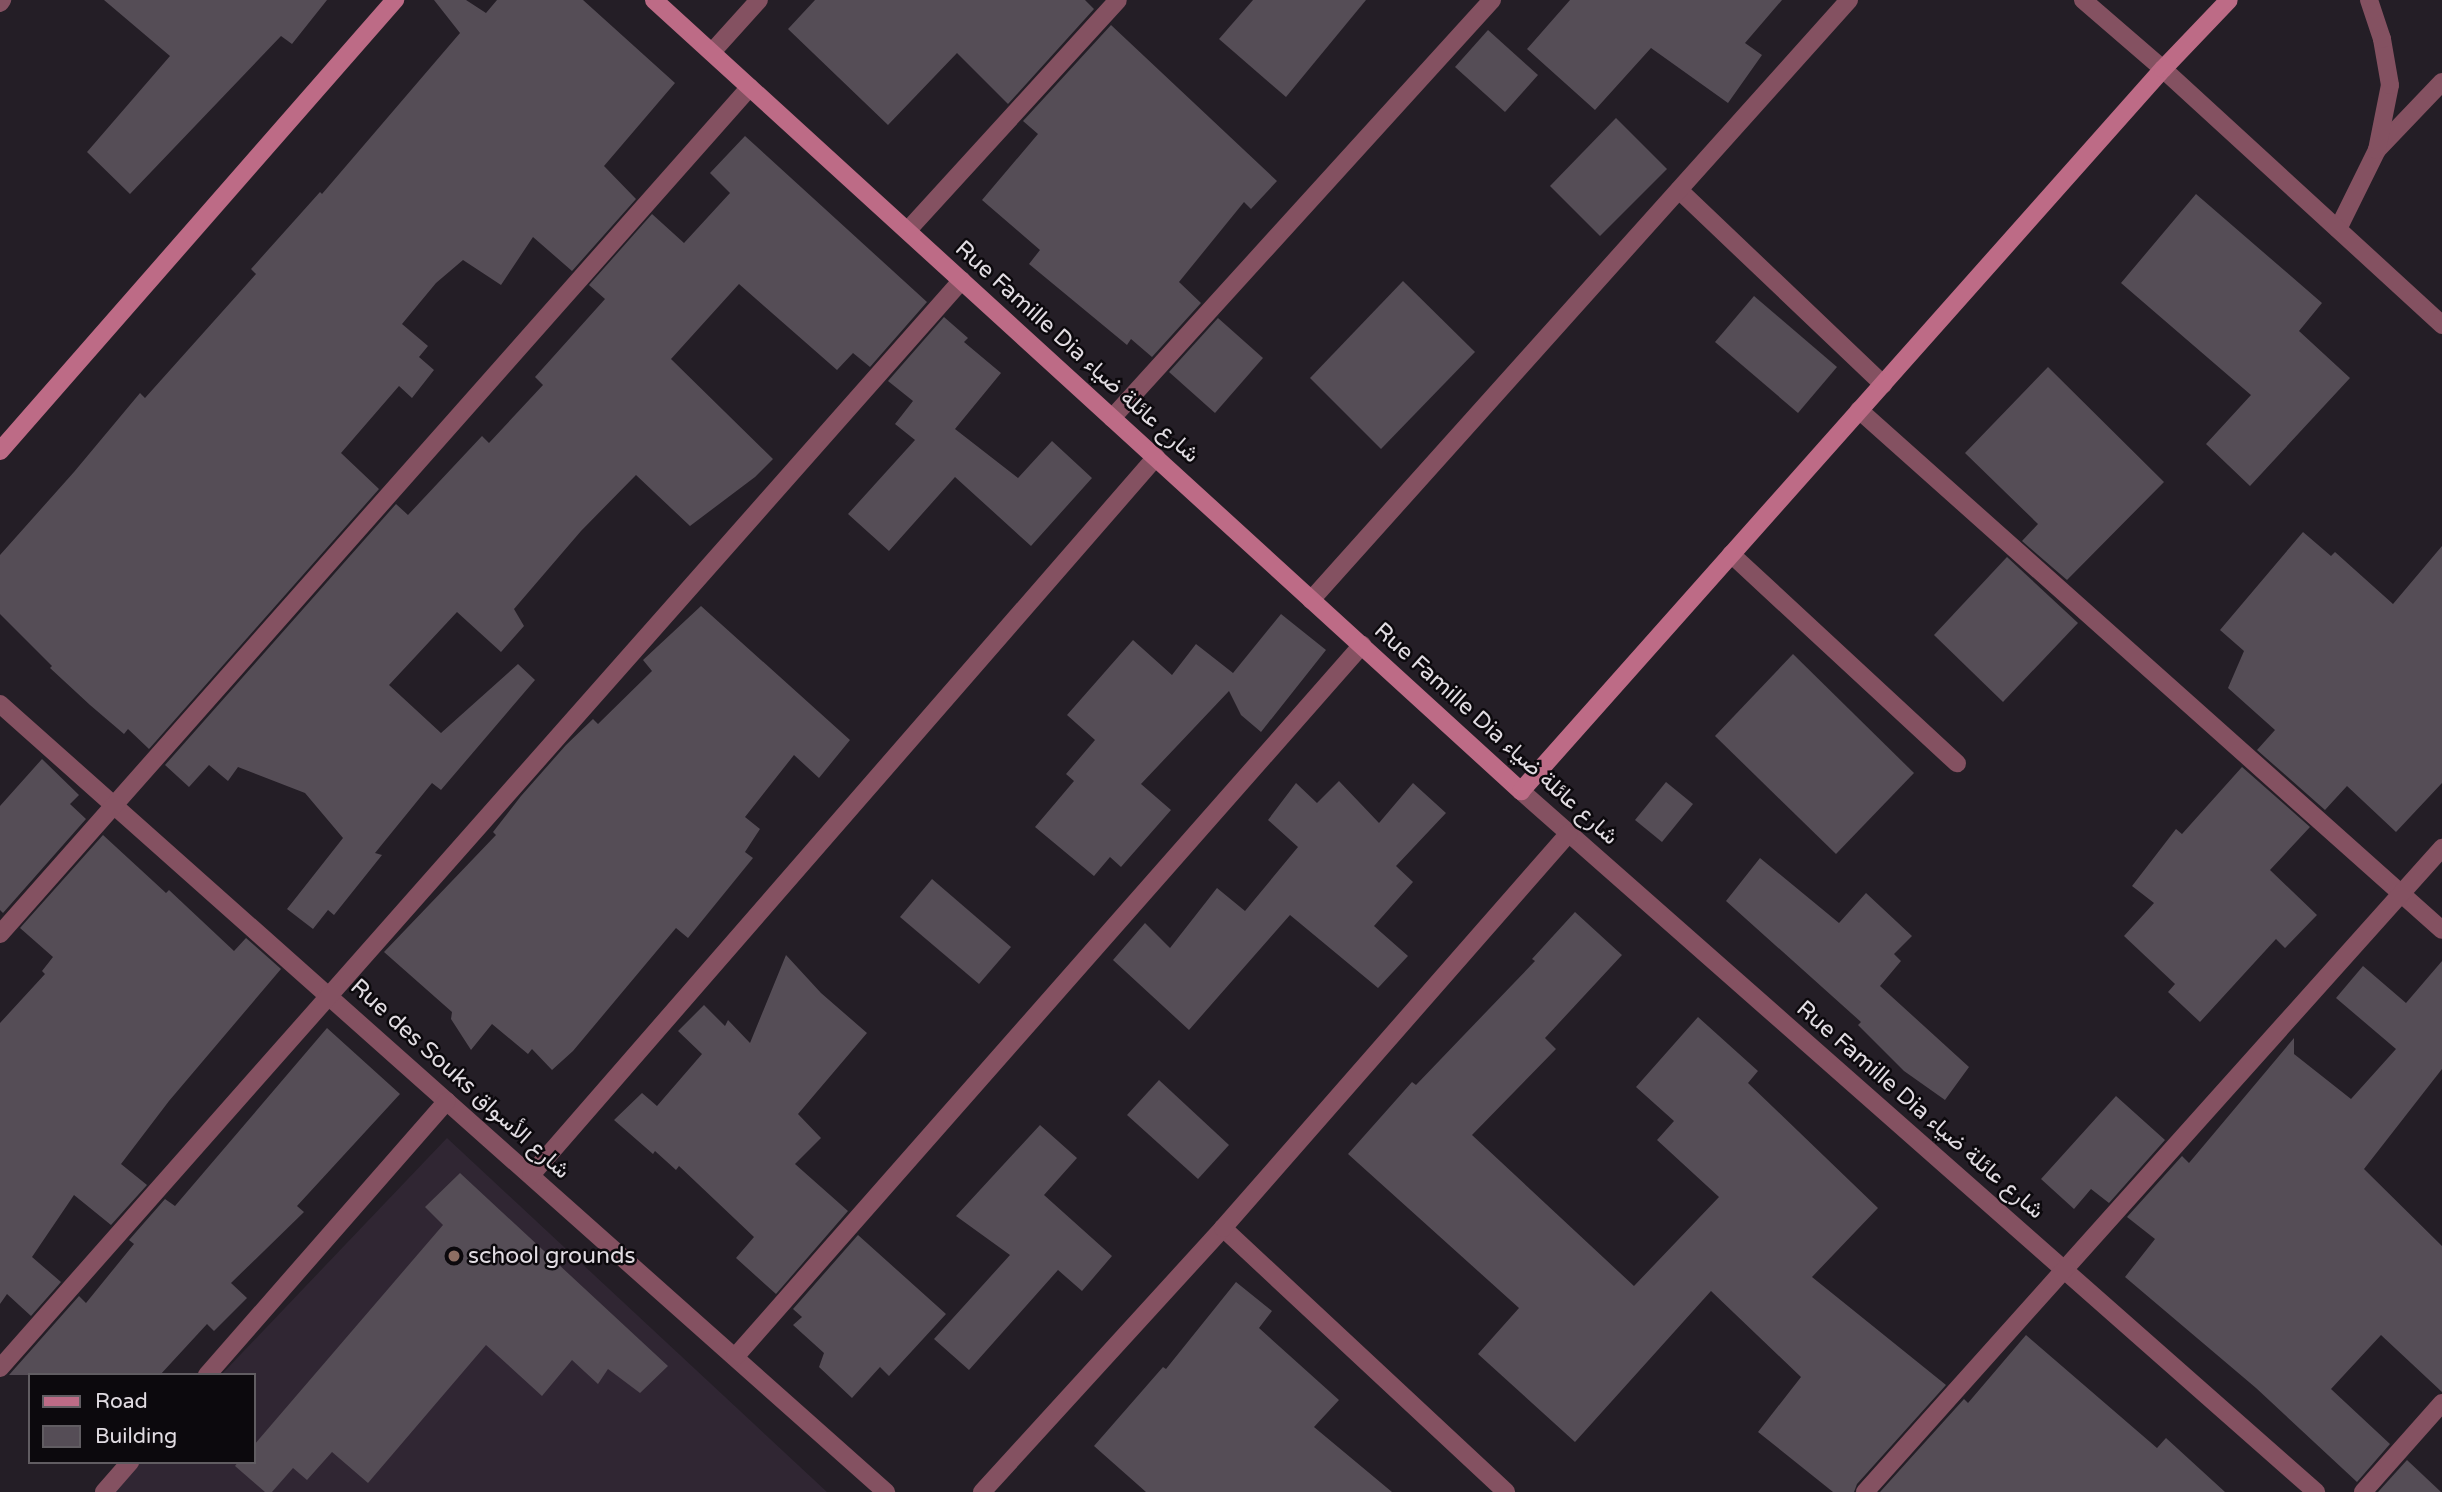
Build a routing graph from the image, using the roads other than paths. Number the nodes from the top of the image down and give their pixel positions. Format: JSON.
{"nodes":[{"id":1,"x":395,"y":0,"type":"edge"},
{"id":2,"x":654,"y":0,"type":"edge"},
{"id":3,"x":759,"y":0,"type":"edge"},
{"id":4,"x":1118,"y":0,"type":"edge"},
{"id":5,"x":1492,"y":0,"type":"edge"},
{"id":6,"x":1849,"y":0,"type":"edge"},
{"id":7,"x":2083,"y":0,"type":"edge"},
{"id":8,"x":2229,"y":0,"type":"edge"},
{"id":9,"x":2369,"y":0,"type":"edge"},
{"id":10,"x":712,"y":52,"type":"junction"},
{"id":11,"x":2163,"y":69,"type":"junction"},
{"id":12,"x":2442,"y":82,"type":"edge"},
{"id":13,"x":750,"y":87,"type":"junction"},
{"id":14,"x":2377,"y":150,"type":"junction"},
{"id":15,"x":1679,"y":190,"type":"junction"},
{"id":16,"x":2338,"y":229,"type":"junction"},
{"id":17,"x":908,"y":230,"type":"junction"},
{"id":18,"x":962,"y":280,"type":"junction"},
{"id":19,"x":2442,"y":325,"type":"edge"},
{"id":20,"x":1883,"y":384,"type":"junction"},
{"id":21,"x":1859,"y":410,"type":"junction"},
{"id":22,"x":1112,"y":418,"type":"junction"},
{"id":23,"x":0,"y":452,"type":"edge"},
{"id":24,"x":1156,"y":457,"type":"junction"},
{"id":25,"x":1731,"y":554,"type":"junction"},
{"id":26,"x":1311,"y":600,"type":"junction"},
{"id":27,"x":1362,"y":645,"type":"junction"},
{"id":28,"x":0,"y":704,"type":"edge"},
{"id":29,"x":1957,"y":763,"type":"dead end"},
{"id":30,"x":1521,"y":791,"type":"junction"},
{"id":31,"x":114,"y":805,"type":"junction"},
{"id":32,"x":1569,"y":833,"type":"junction"},
{"id":33,"x":2442,"y":848,"type":"edge"},
{"id":34,"x":2402,"y":893,"type":"junction"},
{"id":35,"x":2442,"y":930,"type":"edge"},
{"id":36,"x":0,"y":934,"type":"edge"},
{"id":37,"x":330,"y":996,"type":"junction"},
{"id":38,"x":447,"y":1101,"type":"junction"},
{"id":39,"x":531,"y":1175,"type":"junction"},
{"id":40,"x":1223,"y":1228,"type":"junction"},
{"id":41,"x":2065,"y":1271,"type":"junction"},
{"id":42,"x":735,"y":1357,"type":"junction"},
{"id":43,"x":0,"y":1368,"type":"edge"},
{"id":44,"x":209,"y":1373,"type":"edge"},
{"id":45,"x":2442,"y":1403,"type":"edge"},
{"id":46,"x":128,"y":1464,"type":"edge"},
{"id":47,"x":104,"y":1492,"type":"edge"},
{"id":48,"x":886,"y":1492,"type":"edge"},
{"id":49,"x":982,"y":1492,"type":"edge"},
{"id":50,"x":1506,"y":1492,"type":"edge"},
{"id":51,"x":1865,"y":1492,"type":"edge"},
{"id":52,"x":2316,"y":1492,"type":"edge"},
{"id":53,"x":2363,"y":1492,"type":"edge"}],
"edges":[{"from":1,"to":23,"type":"street"},
{"from":2,"to":10,"type":"street","name":"Rue Famille Dia شارع عائلة ضياء"},
{"from":3,"to":10,"type":"street"},
{"from":4,"to":17,"type":"street"},
{"from":5,"to":22,"type":"street"},
{"from":6,"to":15,"type":"street"},
{"from":7,"to":11,"type":"street"},
{"from":8,"to":11,"type":"street"},
{"from":9,"to":14,"type":"street"},
{"from":10,"to":13,"type":"street","name":"Rue Famille Dia شارع عائلة ضياء"},
{"from":11,"to":16,"type":"street"},
{"from":11,"to":20,"type":"street"},
{"from":12,"to":14,"type":"street"},
{"from":13,"to":17,"type":"street","name":"Rue Famille Dia شارع عائلة ضياء"},
{"from":13,"to":31,"type":"street"},
{"from":14,"to":16,"type":"street"},
{"from":15,"to":20,"type":"street"},
{"from":15,"to":26,"type":"street"},
{"from":16,"to":19,"type":"street"},
{"from":17,"to":18,"type":"street","name":"Rue Famille Dia شارع عائلة ضياء"},
{"from":18,"to":22,"type":"street","name":"Rue Famille Dia شارع عائلة ضياء"},
{"from":18,"to":37,"type":"street"},
{"from":20,"to":21,"type":"street"},
{"from":21,"to":25,"type":"street"},
{"from":21,"to":34,"type":"street"},
{"from":22,"to":24,"type":"street","name":"Rue Famille Dia شارع عائلة ضياء"},
{"from":24,"to":26,"type":"street","name":"Rue Famille Dia شارع عائلة ضياء"},
{"from":24,"to":39,"type":"street"},
{"from":25,"to":29,"type":"street"},
{"from":25,"to":30,"type":"street"},
{"from":26,"to":27,"type":"street","name":"Rue Famille Dia شارع عائلة ضياء"},
{"from":27,"to":30,"type":"street","name":"Rue Famille Dia شارع عائلة ضياء"},
{"from":27,"to":42,"type":"street"},
{"from":28,"to":31,"type":"street","name":"Rue des Souks شارع الأسواق"},
{"from":30,"to":32,"type":"street","name":"Rue Famille Dia شارع عائلة ضياء"},
{"from":31,"to":36,"type":"street"},
{"from":31,"to":37,"type":"street","name":"Rue des Souks شارع الأسواق"},
{"from":32,"to":40,"type":"street"},
{"from":32,"to":41,"type":"street","name":"Rue Famille Dia شارع عائلة ضياء"},
{"from":33,"to":34,"type":"street"},
{"from":34,"to":35,"type":"street"},
{"from":34,"to":41,"type":"street"},
{"from":37,"to":38,"type":"street","name":"Rue des Souks شارع الأسواق"},
{"from":37,"to":43,"type":"street"},
{"from":38,"to":39,"type":"street","name":"Rue des Souks شارع الأسواق"},
{"from":38,"to":44,"type":"street"},
{"from":39,"to":42,"type":"street","name":"Rue des Souks شارع الأسواق"},
{"from":40,"to":49,"type":"street"},
{"from":40,"to":50,"type":"street"},
{"from":41,"to":51,"type":"street"},
{"from":41,"to":52,"type":"street","name":"Rue Famille Dia شارع عائلة ضياء"},
{"from":42,"to":48,"type":"street","name":"Rue des Souks شارع الأسواق"},
{"from":45,"to":53,"type":"street"},
{"from":46,"to":47,"type":"street"}]}
